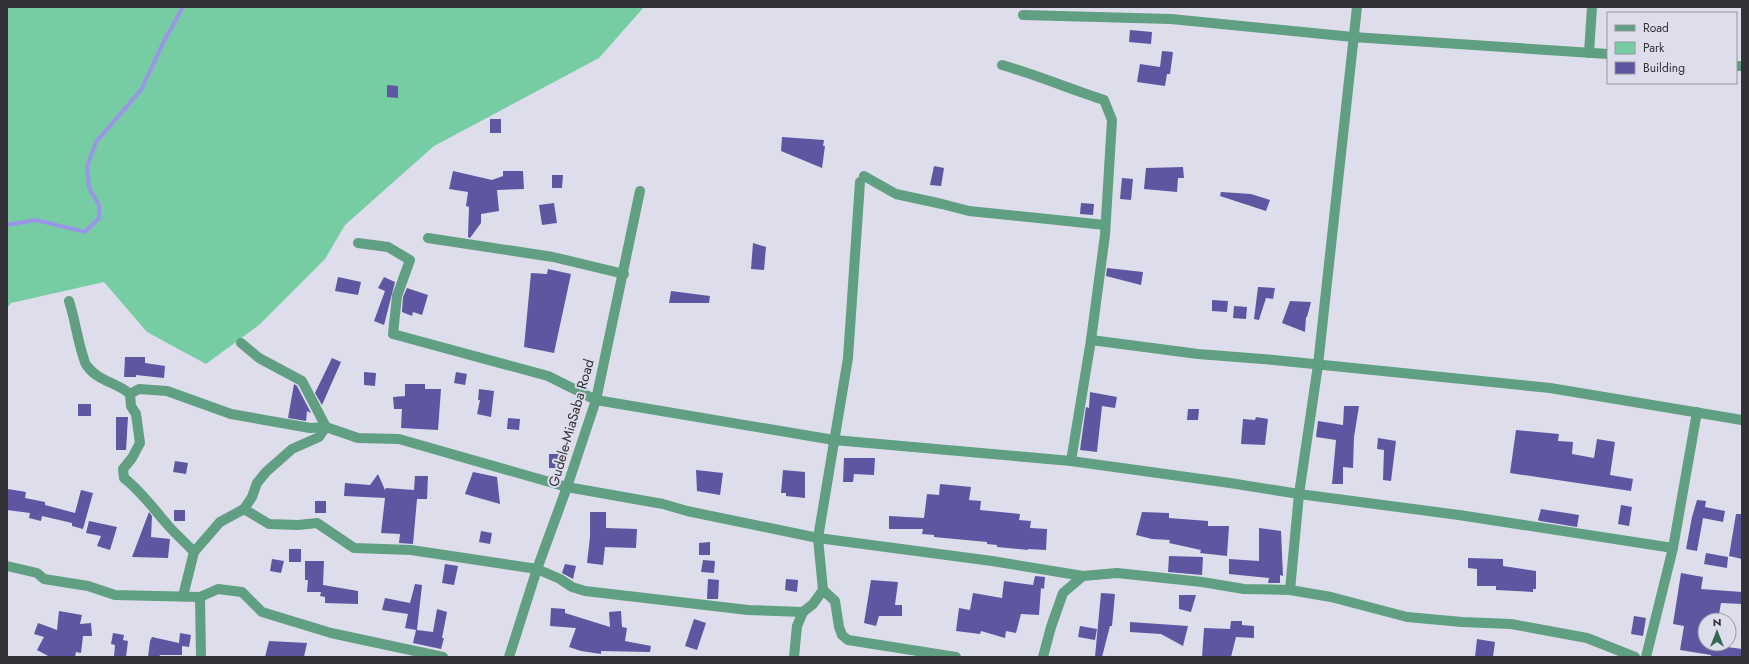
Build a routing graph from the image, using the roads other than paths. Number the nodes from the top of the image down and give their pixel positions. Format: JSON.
{"nodes":[{"id":1,"x":1357,"y":7,"type":"edge"},
{"id":2,"x":1592,"y":7,"type":"edge"},
{"id":3,"x":1023,"y":14,"type":"dead end"},
{"id":4,"x":1353,"y":37,"type":"junction"},
{"id":5,"x":1588,"y":53,"type":"junction"},
{"id":6,"x":1607,"y":54,"type":"edge"},
{"id":7,"x":1002,"y":65,"type":"dead end"},
{"id":8,"x":640,"y":191,"type":"dead end"},
{"id":9,"x":1105,"y":225,"type":"junction"},
{"id":10,"x":428,"y":238,"type":"dead end"},
{"id":11,"x":358,"y":243,"type":"dead end"},
{"id":12,"x":624,"y":274,"type":"junction"},
{"id":13,"x":69,"y":301,"type":"dead end"},
{"id":14,"x":1091,"y":340,"type":"junction"},
{"id":15,"x":241,"y":343,"type":"dead end"},
{"id":16,"x":1318,"y":365,"type":"junction"},
{"id":17,"x":130,"y":394,"type":"junction"},
{"id":18,"x":596,"y":400,"type":"junction"},
{"id":19,"x":1697,"y":412,"type":"junction"},
{"id":20,"x":1742,"y":420,"type":"edge"},
{"id":21,"x":326,"y":427,"type":"junction"},
{"id":22,"x":834,"y":440,"type":"junction"},
{"id":23,"x":1071,"y":461,"type":"junction"},
{"id":24,"x":568,"y":487,"type":"junction"},
{"id":25,"x":1299,"y":494,"type":"junction"},
{"id":26,"x":244,"y":509,"type":"junction"},
{"id":27,"x":818,"y":538,"type":"junction"},
{"id":28,"x":1673,"y":548,"type":"junction"},
{"id":29,"x":194,"y":552,"type":"junction"},
{"id":30,"x":7,"y":566,"type":"edge"},
{"id":31,"x":537,"y":569,"type":"junction"},
{"id":32,"x":1083,"y":576,"type":"junction"},
{"id":33,"x":823,"y":590,"type":"junction"},
{"id":34,"x":1290,"y":590,"type":"junction"},
{"id":35,"x":183,"y":596,"type":"junction"},
{"id":36,"x":200,"y":597,"type":"junction"},
{"id":37,"x":803,"y":612,"type":"junction"},
{"id":38,"x":201,"y":657,"type":"edge"},
{"id":39,"x":443,"y":657,"type":"edge"},
{"id":40,"x":509,"y":657,"type":"edge"},
{"id":41,"x":794,"y":657,"type":"edge"},
{"id":42,"x":956,"y":657,"type":"edge"},
{"id":43,"x":1043,"y":657,"type":"edge"},
{"id":44,"x":1635,"y":657,"type":"edge"},
{"id":45,"x":1646,"y":657,"type":"edge"}],
"edges":[{"from":1,"to":4,"type":"street"},
{"from":2,"to":5,"type":"street"},
{"from":3,"to":4,"type":"street"},
{"from":4,"to":5,"type":"street"},
{"from":4,"to":16,"type":"street"},
{"from":5,"to":6,"type":"street"},
{"from":7,"to":9,"type":"street"},
{"from":8,"to":12,"type":"street","name":"Gudele-MiaSaba Road"},
{"from":9,"to":14,"type":"street"},
{"from":9,"to":22,"type":"street"},
{"from":10,"to":12,"type":"street"},
{"from":11,"to":18,"type":"street"},
{"from":12,"to":18,"type":"street","name":"Gudele-MiaSaba Road"},
{"from":13,"to":17,"type":"street"},
{"from":14,"to":16,"type":"street"},
{"from":14,"to":23,"type":"street"},
{"from":15,"to":21,"type":"street"},
{"from":16,"to":19,"type":"street"},
{"from":16,"to":25,"type":"street"},
{"from":17,"to":21,"type":"street"},
{"from":17,"to":29,"type":"street"},
{"from":18,"to":22,"type":"street"},
{"from":18,"to":24,"type":"street","name":"Gudele-MiaSaba Road"},
{"from":19,"to":20,"type":"street"},
{"from":19,"to":28,"type":"street"},
{"from":21,"to":24,"type":"street"},
{"from":21,"to":26,"type":"street"},
{"from":22,"to":23,"type":"street"},
{"from":22,"to":27,"type":"street"},
{"from":23,"to":25,"type":"street"},
{"from":24,"to":27,"type":"street"},
{"from":24,"to":31,"type":"street","name":"Gudele-MiaSaba Road"},
{"from":25,"to":28,"type":"street"},
{"from":25,"to":34,"type":"street"},
{"from":26,"to":29,"type":"street"},
{"from":26,"to":31,"type":"street"},
{"from":27,"to":32,"type":"street"},
{"from":27,"to":33,"type":"street"},
{"from":28,"to":45,"type":"street"},
{"from":29,"to":35,"type":"street"},
{"from":30,"to":35,"type":"street"},
{"from":31,"to":37,"type":"street"},
{"from":31,"to":40,"type":"street","name":"Gudele-MiaSaba Road"},
{"from":32,"to":34,"type":"street"},
{"from":32,"to":43,"type":"street"},
{"from":33,"to":37,"type":"street"},
{"from":33,"to":42,"type":"street"},
{"from":34,"to":44,"type":"street"},
{"from":35,"to":36,"type":"street"},
{"from":36,"to":38,"type":"street"},
{"from":36,"to":39,"type":"street"},
{"from":37,"to":41,"type":"street"}]}
